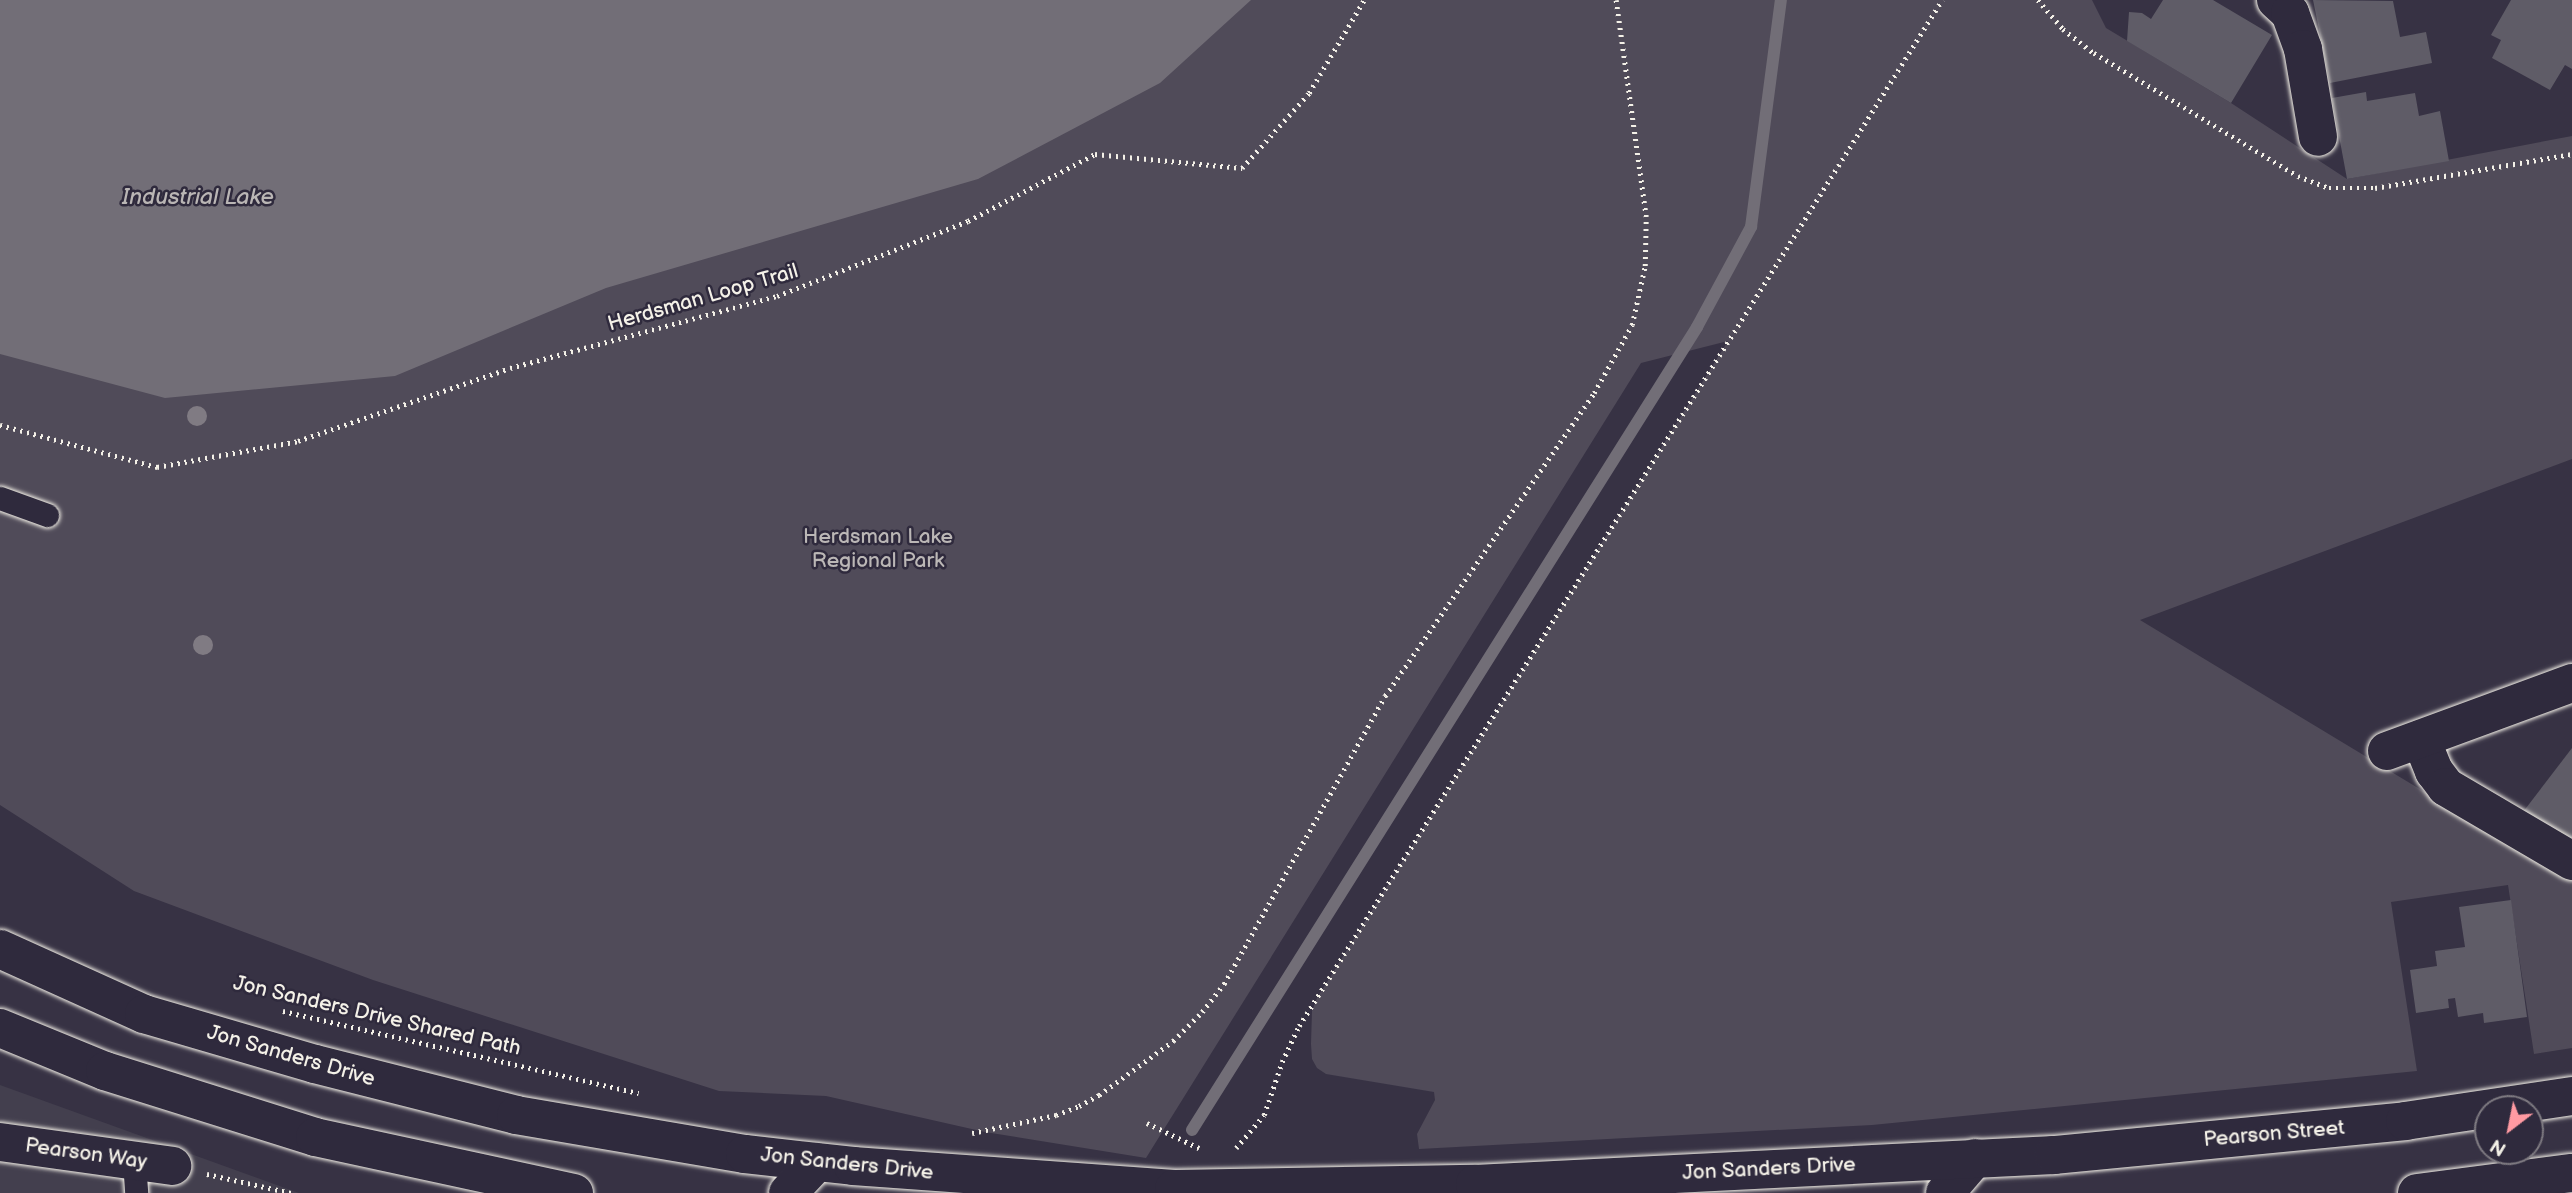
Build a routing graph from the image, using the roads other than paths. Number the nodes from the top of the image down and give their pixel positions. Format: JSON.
{"nodes":[{"id":1,"x":2276,"y":0,"type":"edge"},
{"id":2,"x":2318,"y":137,"type":"dead end"},
{"id":3,"x":0,"y":498,"type":"edge"},
{"id":4,"x":47,"y":515,"type":"dead end"},
{"id":5,"x":2572,"y":683,"type":"edge"},
{"id":6,"x":2572,"y":861,"type":"edge"},
{"id":7,"x":0,"y":949,"type":"edge"},
{"id":8,"x":0,"y":1028,"type":"edge"},
{"id":9,"x":2572,"y":1096,"type":"edge"},
{"id":10,"x":0,"y":1142,"type":"edge"},
{"id":11,"x":1975,"y":1158,"type":"junction"},
{"id":12,"x":172,"y":1166,"type":"road end"},
{"id":13,"x":2572,"y":1172,"type":"edge"},
{"id":14,"x":836,"y":1174,"type":"edge"},
{"id":15,"x":135,"y":1177,"type":"edge"},
{"id":16,"x":561,"y":1192,"type":"edge"},
{"id":17,"x":788,"y":1193,"type":"edge"},
{"id":18,"x":1945,"y":1193,"type":"edge"},
{"id":19,"x":2417,"y":1193,"type":"edge"}],
"edges":[{"from":1,"to":2,"type":"main road"},
{"from":3,"to":4,"type":"lane"},
{"from":5,"to":6,"type":"main road"},
{"from":7,"to":14,"type":"main road","name":"Jon Sanders Drive"},
{"from":8,"to":16,"type":"main road"},
{"from":9,"to":11,"type":"main road","name":"Pearson Street"},
{"from":10,"to":15,"type":"main road","name":"Pearson Way"},
{"from":11,"to":14,"type":"main road","name":"Jon Sanders Drive"},
{"from":11,"to":18,"type":"main road"},
{"from":12,"to":15,"type":"main road","name":"Pearson Way"},
{"from":13,"to":19,"type":"main road"},
{"from":14,"to":17,"type":"main road"}]}
